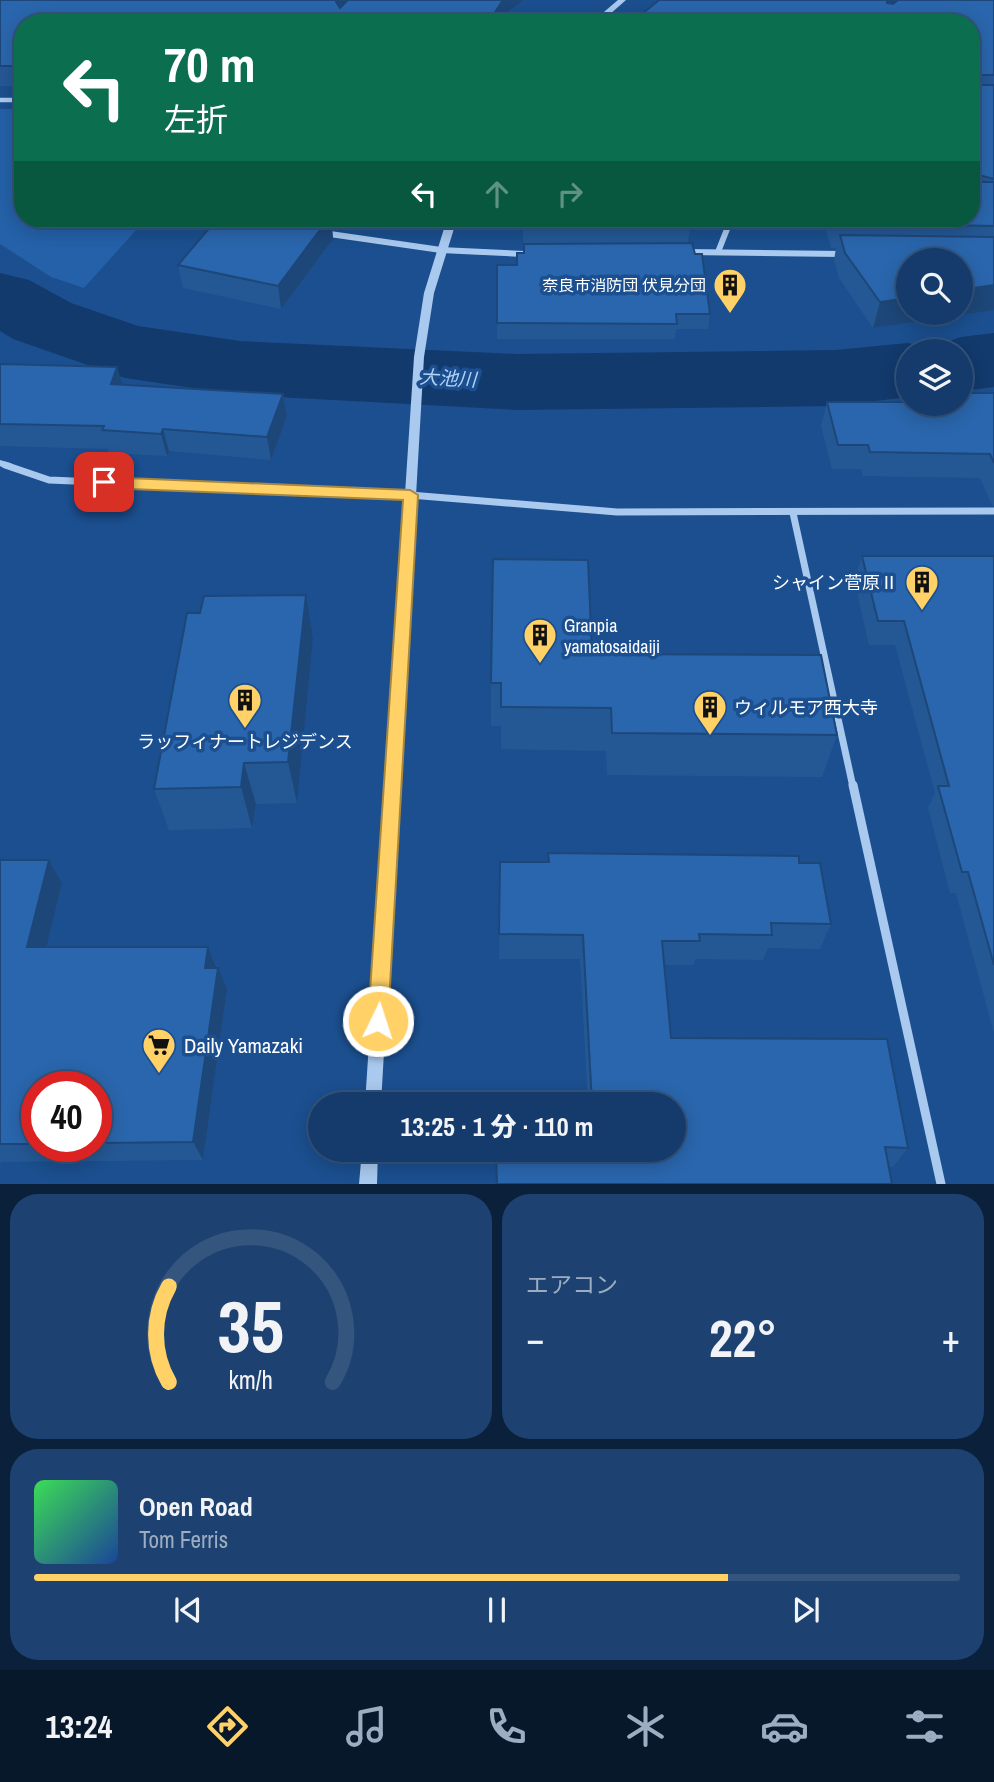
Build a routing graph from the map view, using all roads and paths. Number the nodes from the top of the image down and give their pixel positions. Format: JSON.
{"nodes":[{"id":1,"x":622,"y":0,"type":"edge"},
{"id":2,"x":606,"y":14,"type":"edge"},
{"id":3,"x":449,"y":228,"type":"edge"},
{"id":4,"x":727,"y":228,"type":"edge"},
{"id":5,"x":317,"y":232,"type":"edge"},
{"id":6,"x":441,"y":250,"type":"junction"},
{"id":7,"x":678,"y":252,"type":"edge"},
{"id":8,"x":718,"y":252,"type":"junction"},
{"id":9,"x":534,"y":254,"type":"edge"},
{"id":10,"x":855,"y":254,"type":"edge"},
{"id":11,"x":0,"y":463,"type":"edge"},
{"id":12,"x":410,"y":495,"type":"junction"},
{"id":13,"x":994,"y":512,"type":"edge"},
{"id":14,"x":793,"y":513,"type":"junction"},
{"id":15,"x":374,"y":1092,"type":"edge"},
{"id":16,"x":369,"y":1162,"type":"edge"},
{"id":17,"x":368,"y":1184,"type":"edge"},
{"id":18,"x":941,"y":1184,"type":"edge"}],
"edges":[{"from":1,"to":2,"type":"street"},
{"from":3,"to":6,"type":"street"},
{"from":4,"to":8,"type":"street"},
{"from":5,"to":6,"type":"street"},
{"from":6,"to":9,"type":"street"},
{"from":6,"to":12,"type":"street"},
{"from":7,"to":8,"type":"street"},
{"from":8,"to":10,"type":"street"},
{"from":11,"to":12,"type":"street"},
{"from":12,"to":14,"type":"street"},
{"from":12,"to":15,"type":"street"},
{"from":13,"to":14,"type":"street"},
{"from":14,"to":18,"type":"street"},
{"from":16,"to":17,"type":"street"}]}
